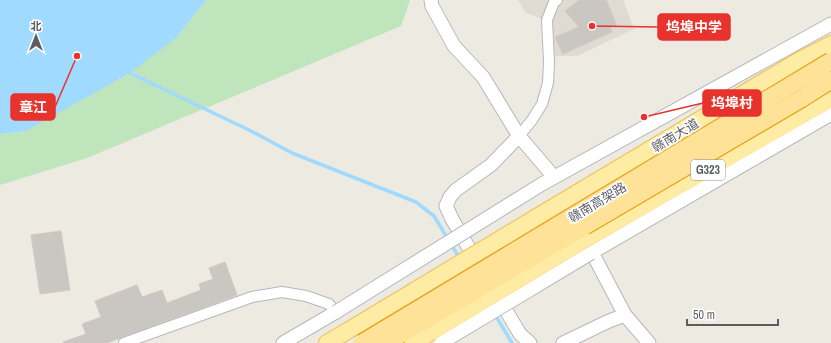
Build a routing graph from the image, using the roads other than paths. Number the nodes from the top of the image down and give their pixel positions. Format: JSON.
{"nodes":[{"id":1,"x":431,"y":0,"type":"edge"},
{"id":2,"x":555,"y":1,"type":"edge"},
{"id":3,"x":831,"y":24,"type":"edge"},
{"id":4,"x":831,"y":44,"type":"edge"},
{"id":5,"x":798,"y":61,"type":"junction"},
{"id":6,"x":831,"y":61,"type":"edge"},
{"id":7,"x":831,"y":80,"type":"edge"},
{"id":8,"x":828,"y":106,"type":"edge"},
{"id":9,"x":519,"y":136,"type":"junction"},
{"id":10,"x":554,"y":177,"type":"junction"},
{"id":11,"x":587,"y":247,"type":"junction"},
{"id":12,"x":336,"y":312,"type":"junction"},
{"id":13,"x":625,"y":315,"type":"junction"},
{"id":14,"x":124,"y":343,"type":"edge"},
{"id":15,"x":283,"y":343,"type":"edge"},
{"id":16,"x":327,"y":343,"type":"edge"},
{"id":17,"x":362,"y":343,"type":"edge"},
{"id":18,"x":386,"y":343,"type":"edge"},
{"id":19,"x":414,"y":343,"type":"edge"},
{"id":20,"x":441,"y":343,"type":"edge"},
{"id":21,"x":530,"y":343,"type":"edge"},
{"id":22,"x":562,"y":343,"type":"edge"},
{"id":23,"x":649,"y":343,"type":"edge"}],
"edges":[{"from":1,"to":9,"type":"street"},
{"from":2,"to":9,"type":"street"},
{"from":3,"to":10,"type":"street"},
{"from":4,"to":5,"type":"main road","name":"赣南大道"},
{"from":5,"to":8,"type":"main road"},
{"from":5,"to":16,"type":"main road","name":"赣南大道","bridge":true},
{"from":6,"to":17,"type":"highway","name":"赣南高架路","bridge":true},
{"from":7,"to":18,"type":"highway","name":"赣南高架路","bridge":true},
{"from":8,"to":11,"type":"main road","number":"G323"},
{"from":9,"to":10,"type":"street"},
{"from":9,"to":21,"type":"street"},
{"from":10,"to":12,"type":"street","bridge":true},
{"from":11,"to":13,"type":"street"},
{"from":11,"to":19,"type":"main road","bridge":true},
{"from":11,"to":20,"type":"street","bridge":true},
{"from":12,"to":14,"type":"street"},
{"from":12,"to":15,"type":"street"},
{"from":13,"to":22,"type":"street"},
{"from":13,"to":23,"type":"street"}]}
